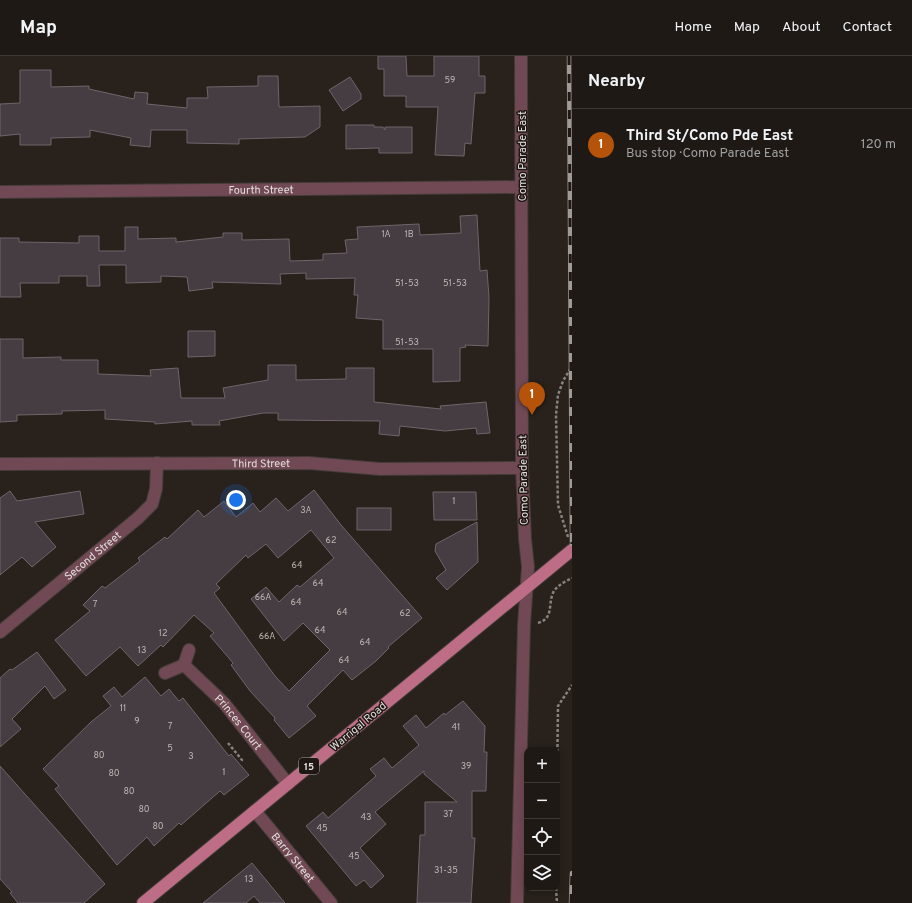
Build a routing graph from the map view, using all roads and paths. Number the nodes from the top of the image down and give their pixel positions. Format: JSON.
{"nodes":[{"id":1,"x":521,"y":56,"type":"edge"},
{"id":2,"x":522,"y":187,"type":"junction"},
{"id":3,"x":0,"y":192,"type":"edge"},
{"id":4,"x":572,"y":366,"type":"edge"},
{"id":5,"x":158,"y":463,"type":"junction"},
{"id":6,"x":0,"y":464,"type":"edge"},
{"id":7,"x":522,"y":468,"type":"junction"},
{"id":8,"x":571,"y":546,"type":"edge"},
{"id":9,"x":572,"y":578,"type":"edge"},
{"id":10,"x":526,"y":588,"type":"junction"},
{"id":11,"x":524,"y":625,"type":"junction"},
{"id":12,"x":0,"y":632,"type":"edge"},
{"id":13,"x":189,"y":650,"type":"dead end"},
{"id":14,"x":184,"y":665,"type":"junction"},
{"id":15,"x":166,"y":673,"type":"dead end"},
{"id":16,"x":572,"y":685,"type":"edge"},
{"id":17,"x":228,"y":743,"type":"dead end"},
{"id":18,"x":241,"y":762,"type":"dead end"},
{"id":19,"x":557,"y":783,"type":"edge"},
{"id":20,"x":288,"y":784,"type":"junction"},
{"id":21,"x":255,"y":811,"type":"junction"},
{"id":22,"x":556,"y":891,"type":"edge"},
{"id":23,"x":143,"y":903,"type":"edge"},
{"id":24,"x":331,"y":903,"type":"edge"},
{"id":25,"x":517,"y":903,"type":"edge"},
{"id":26,"x":557,"y":903,"type":"edge"}],
"edges":[{"from":1,"to":2,"type":"street","name":"Como Parade East"},
{"from":2,"to":3,"type":"street","name":"Fourth Street"},
{"from":2,"to":7,"type":"street","name":"Como Parade East"},
{"from":4,"to":8,"type":"path"},
{"from":5,"to":6,"type":"street","name":"Third Street"},
{"from":5,"to":7,"type":"street","name":"Third Street"},
{"from":5,"to":12,"type":"street","name":"Second Street"},
{"from":7,"to":10,"type":"street","name":"Como Parade East"},
{"from":8,"to":10,"type":"main road","name":"Warrigal Road","number":"15"},
{"from":9,"to":11,"type":"path"},
{"from":10,"to":11,"type":"street","name":"Como Parade East"},
{"from":10,"to":20,"type":"main road","name":"Warrigal Road","number":"15"},
{"from":11,"to":25,"type":"street","name":"Como Parade East"},
{"from":13,"to":14,"type":"street"},
{"from":14,"to":15,"type":"street"},
{"from":14,"to":20,"type":"street","name":"Princes Court"},
{"from":16,"to":19,"type":"path"},
{"from":17,"to":18,"type":"path"},
{"from":20,"to":21,"type":"main road","name":"Warrigal Road","number":"15"},
{"from":21,"to":23,"type":"main road","name":"Warrigal Road","number":"15"},
{"from":21,"to":24,"type":"street","name":"Barry Street"},
{"from":22,"to":26,"type":"path"}]}
